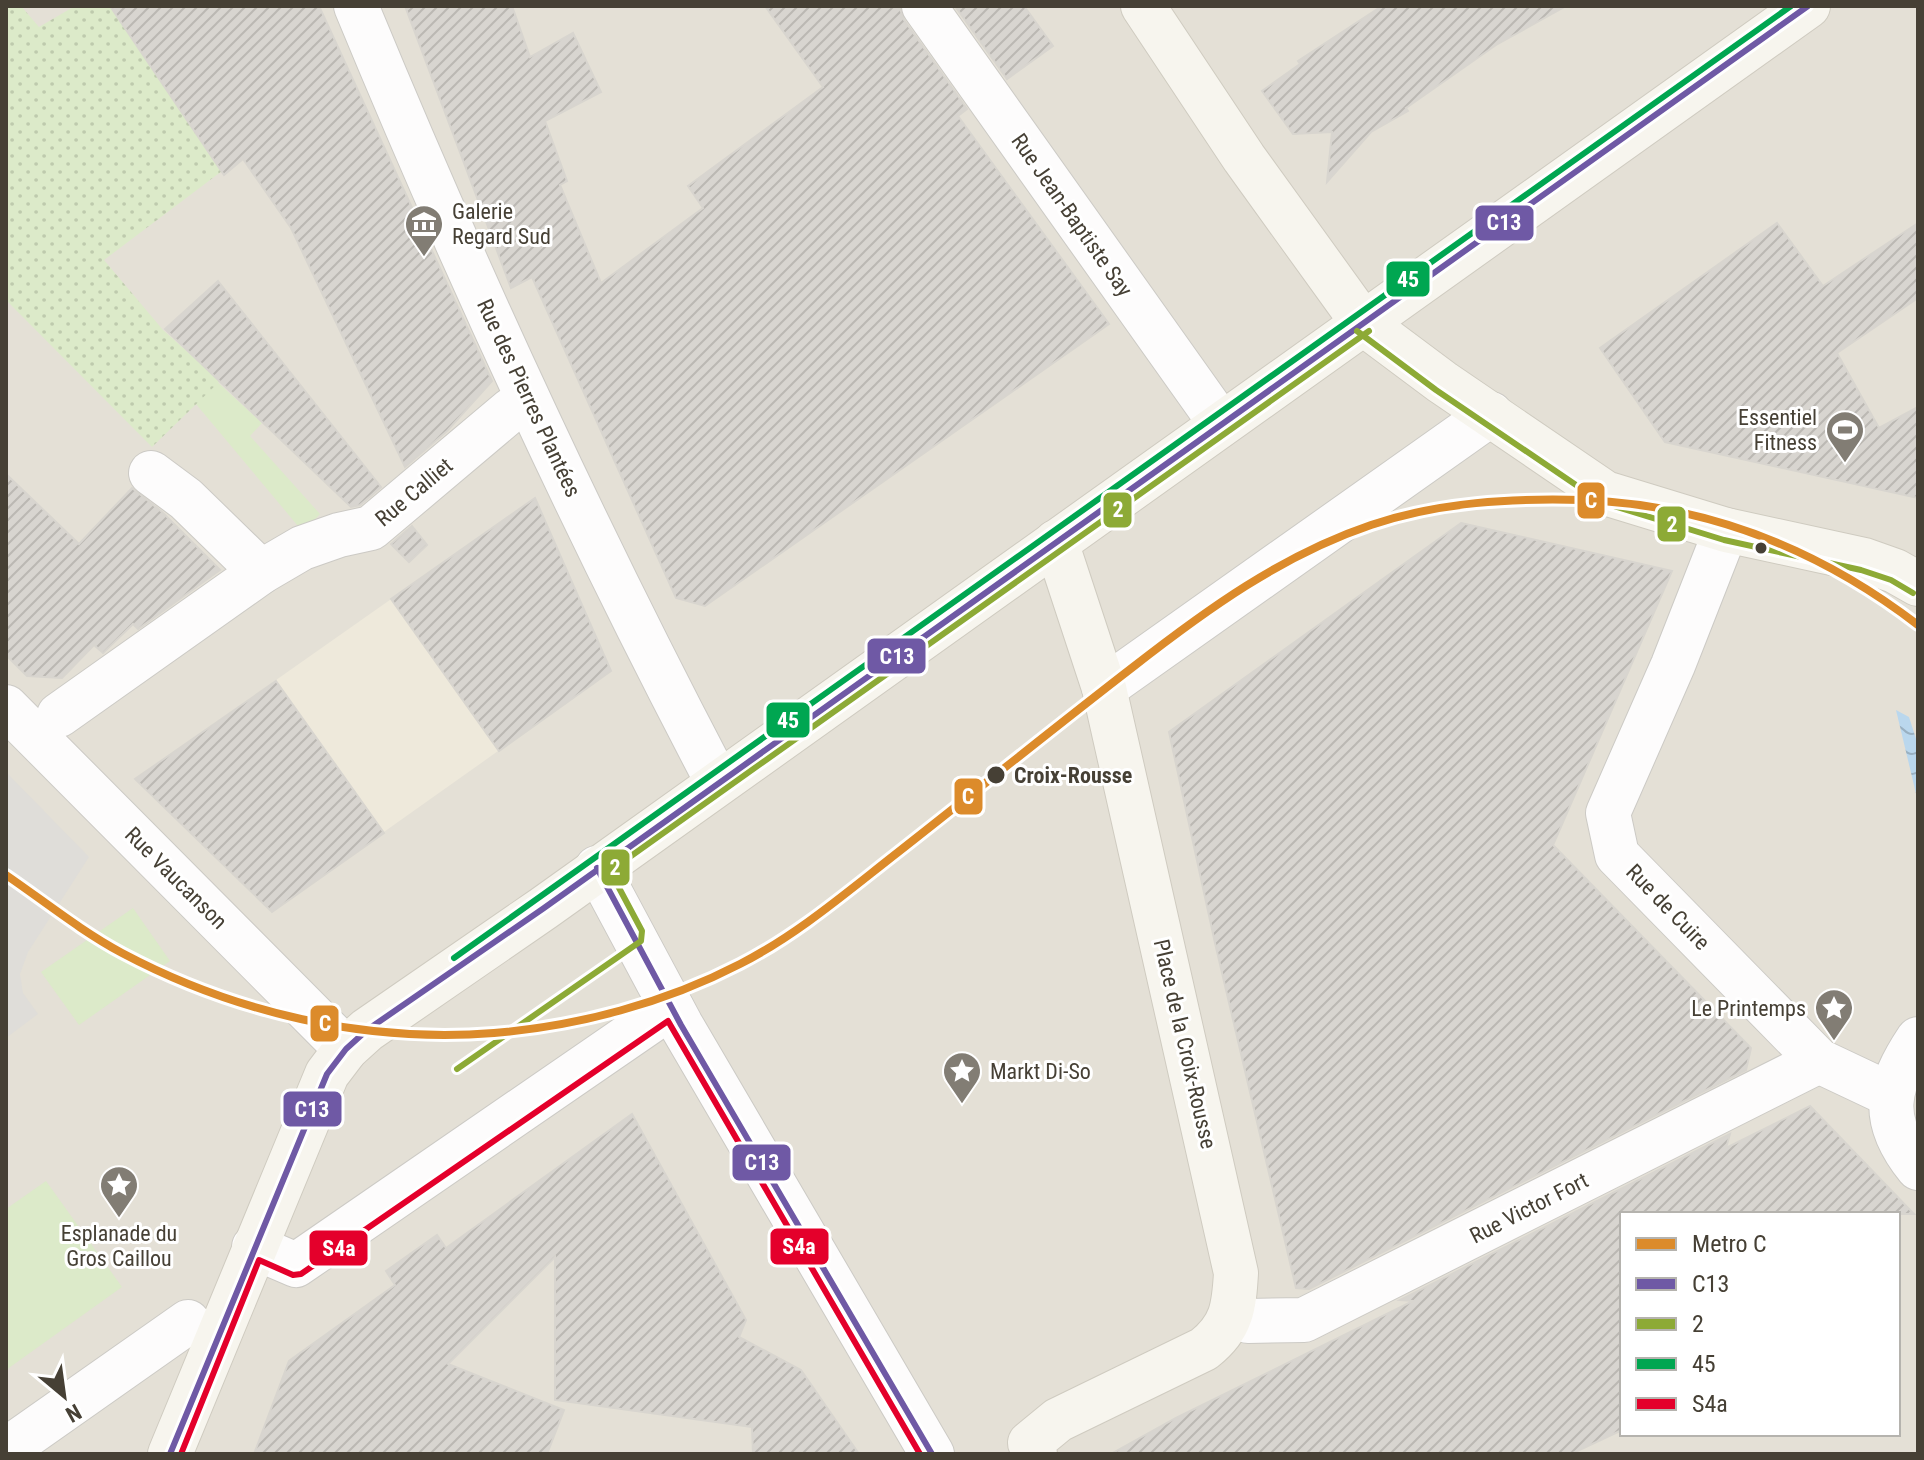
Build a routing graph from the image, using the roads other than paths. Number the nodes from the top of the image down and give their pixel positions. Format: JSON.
{"nodes":[{"id":1,"x":356,"y":6,"type":"edge"},
{"id":2,"x":924,"y":6,"type":"edge"},
{"id":3,"x":1143,"y":6,"type":"edge"},
{"id":4,"x":1808,"y":6,"type":"edge"},
{"id":5,"x":1363,"y":323,"type":"junction"},
{"id":6,"x":511,"y":410,"type":"dead end"},
{"id":7,"x":1491,"y":414,"type":"junction"},
{"id":8,"x":1221,"y":424,"type":"junction"},
{"id":9,"x":151,"y":473,"type":"dead end"},
{"id":10,"x":1726,"y":530,"type":"junction"},
{"id":11,"x":1056,"y":542,"type":"junction"},
{"id":12,"x":261,"y":572,"type":"junction"},
{"id":13,"x":1918,"y":584,"type":"edge"},
{"id":14,"x":1104,"y":688,"type":"junction"},
{"id":15,"x":6,"y":707,"type":"edge"},
{"id":16,"x":59,"y":715,"type":"dead end"},
{"id":17,"x":718,"y":783,"type":"junction"},
{"id":18,"x":597,"y":868,"type":"junction"},
{"id":19,"x":671,"y":1007,"type":"junction"},
{"id":20,"x":1918,"y":1039,"type":"edge"},
{"id":21,"x":346,"y":1049,"type":"junction"},
{"id":22,"x":1819,"y":1061,"type":"junction"},
{"id":23,"x":1891,"y":1095,"type":"junction"},
{"id":24,"x":1918,"y":1168,"type":"edge"},
{"id":25,"x":254,"y":1247,"type":"junction"},
{"id":26,"x":1232,"y":1313,"type":"junction"},
{"id":27,"x":188,"y":1322,"type":"dead end"},
{"id":28,"x":6,"y":1450,"type":"edge"},
{"id":29,"x":1025,"y":1450,"type":"edge"},
{"id":30,"x":170,"y":1454,"type":"edge"},
{"id":31,"x":932,"y":1454,"type":"edge"}],
"edges":[{"from":1,"to":17,"type":"street","name":"Rue des Pierres Plantées"},
{"from":2,"to":8,"type":"street","name":"Rue Jean-Baptiste Say"},
{"from":3,"to":5,"type":"street"},
{"from":4,"to":5,"type":"street"},
{"from":5,"to":7,"type":"street"},
{"from":5,"to":8,"type":"street"},
{"from":6,"to":12,"type":"street","name":"Rue Calliet"},
{"from":7,"to":10,"type":"street"},
{"from":7,"to":14,"type":"street"},
{"from":8,"to":11,"type":"street"},
{"from":9,"to":12,"type":"street"},
{"from":10,"to":13,"type":"street"},
{"from":10,"to":22,"type":"street","name":"Rue de Cuire"},
{"from":11,"to":14,"type":"street","name":"Place de la Croix-Rousse"},
{"from":11,"to":17,"type":"street"},
{"from":12,"to":16,"type":"street","name":"Rue Calliet"},
{"from":14,"to":26,"type":"street","name":"Place de la Croix-Rousse"},
{"from":15,"to":21,"type":"street","name":"Rue Vaucanson"},
{"from":17,"to":18,"type":"street"},
{"from":18,"to":19,"type":"street"},
{"from":18,"to":21,"type":"street"},
{"from":19,"to":25,"type":"street"},
{"from":19,"to":31,"type":"street"},
{"from":20,"to":23,"type":"street"},
{"from":21,"to":25,"type":"street"},
{"from":22,"to":23,"type":"street","name":"Rue de Cuire"},
{"from":22,"to":26,"type":"street","name":"Rue Victor Fort"},
{"from":23,"to":24,"type":"street"},
{"from":25,"to":30,"type":"street"},
{"from":26,"to":29,"type":"street","name":"Place de la Croix-Rousse"},
{"from":27,"to":28,"type":"street"}]}
